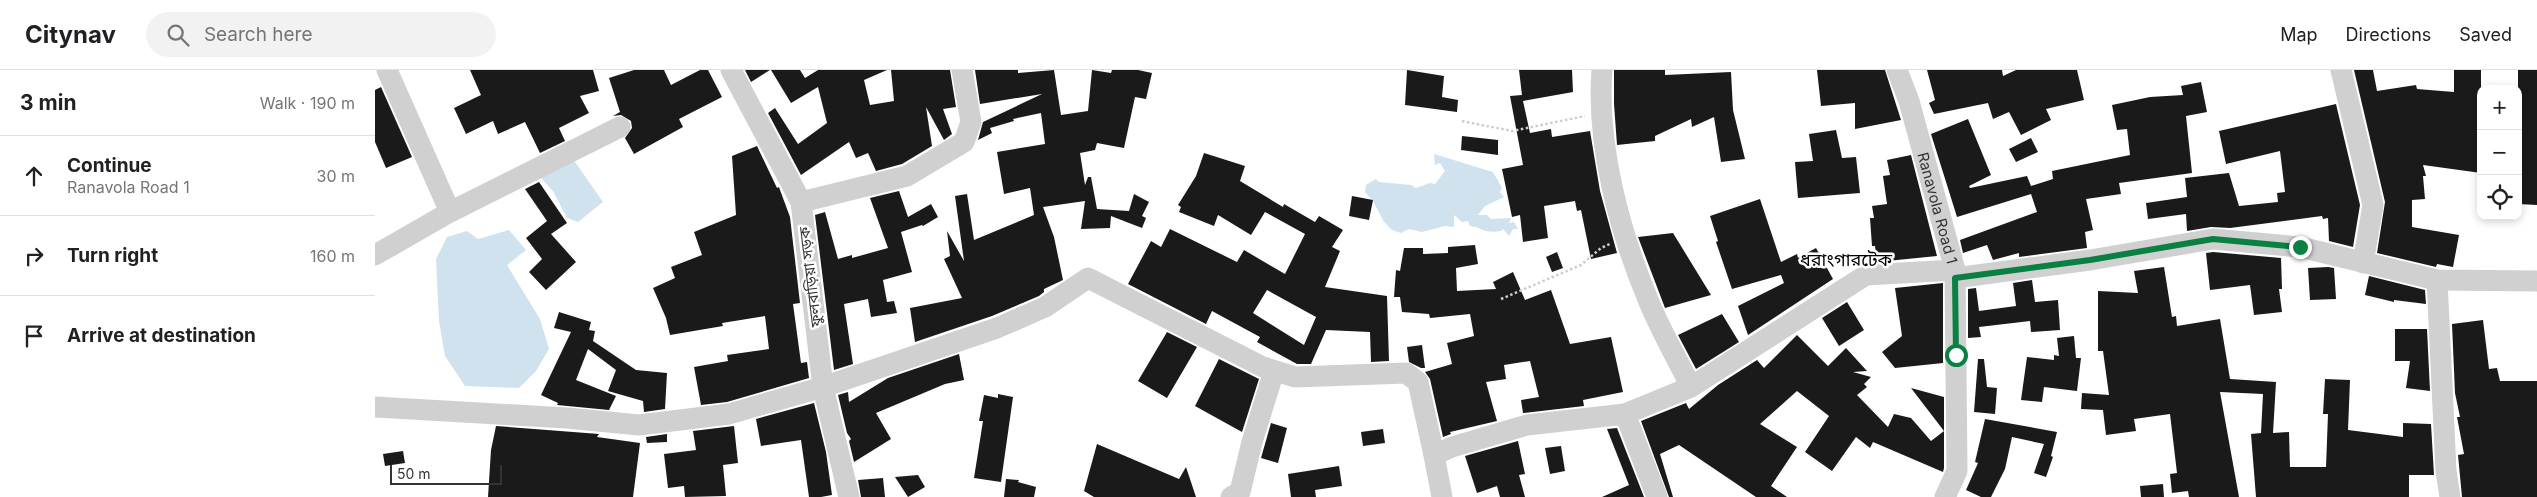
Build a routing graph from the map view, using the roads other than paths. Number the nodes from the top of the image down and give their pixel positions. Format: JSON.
{"nodes":[{"id":1,"x":387,"y":70,"type":"edge"},
{"id":2,"x":731,"y":70,"type":"edge"},
{"id":3,"x":962,"y":70,"type":"edge"},
{"id":4,"x":1602,"y":70,"type":"edge"},
{"id":5,"x":1897,"y":70,"type":"edge"},
{"id":6,"x":2341,"y":70,"type":"edge"},
{"id":7,"x":619,"y":127,"type":"dead end"},
{"id":8,"x":801,"y":202,"type":"junction"},
{"id":9,"x":449,"y":212,"type":"junction"},
{"id":10,"x":375,"y":255,"type":"edge"},
{"id":11,"x":2363,"y":263,"type":"junction"},
{"id":12,"x":1955,"y":274,"type":"junction"},
{"id":13,"x":2437,"y":280,"type":"junction"},
{"id":14,"x":2537,"y":280,"type":"edge"},
{"id":15,"x":1274,"y":370,"type":"junction"},
{"id":16,"x":823,"y":387,"type":"junction"},
{"id":17,"x":1691,"y":388,"type":"junction"},
{"id":18,"x":375,"y":407,"type":"edge"},
{"id":19,"x":1625,"y":414,"type":"junction"},
{"id":20,"x":1434,"y":455,"type":"junction"},
{"id":21,"x":849,"y":497,"type":"edge"},
{"id":22,"x":1231,"y":497,"type":"edge"},
{"id":23,"x":1441,"y":497,"type":"edge"},
{"id":24,"x":1657,"y":497,"type":"edge"},
{"id":25,"x":1945,"y":497,"type":"edge"},
{"id":26,"x":2450,"y":497,"type":"edge"}],
"edges":[{"from":1,"to":9,"type":"street"},
{"from":2,"to":8,"type":"street","name":"ফুলবাড়িয়া সড়ক"},
{"from":3,"to":8,"type":"street"},
{"from":4,"to":17,"type":"street"},
{"from":5,"to":12,"type":"street","name":"Ranavola Road 1"},
{"from":6,"to":11,"type":"street"},
{"from":7,"to":9,"type":"street"},
{"from":8,"to":16,"type":"street","name":"ফুলবাড়িয়া সড়ক"},
{"from":9,"to":10,"type":"street"},
{"from":11,"to":12,"type":"street"},
{"from":11,"to":13,"type":"street"},
{"from":12,"to":17,"type":"street"},
{"from":12,"to":25,"type":"street","name":"Ranavola Road 1"},
{"from":13,"to":14,"type":"street"},
{"from":13,"to":26,"type":"street"},
{"from":15,"to":16,"type":"street"},
{"from":15,"to":20,"type":"street"},
{"from":15,"to":22,"type":"street"},
{"from":16,"to":18,"type":"street"},
{"from":16,"to":21,"type":"street","name":"ফুলবাড়িয়া সড়ক"},
{"from":17,"to":19,"type":"street"},
{"from":19,"to":20,"type":"street"},
{"from":19,"to":24,"type":"street"},
{"from":20,"to":23,"type":"street"}]}
